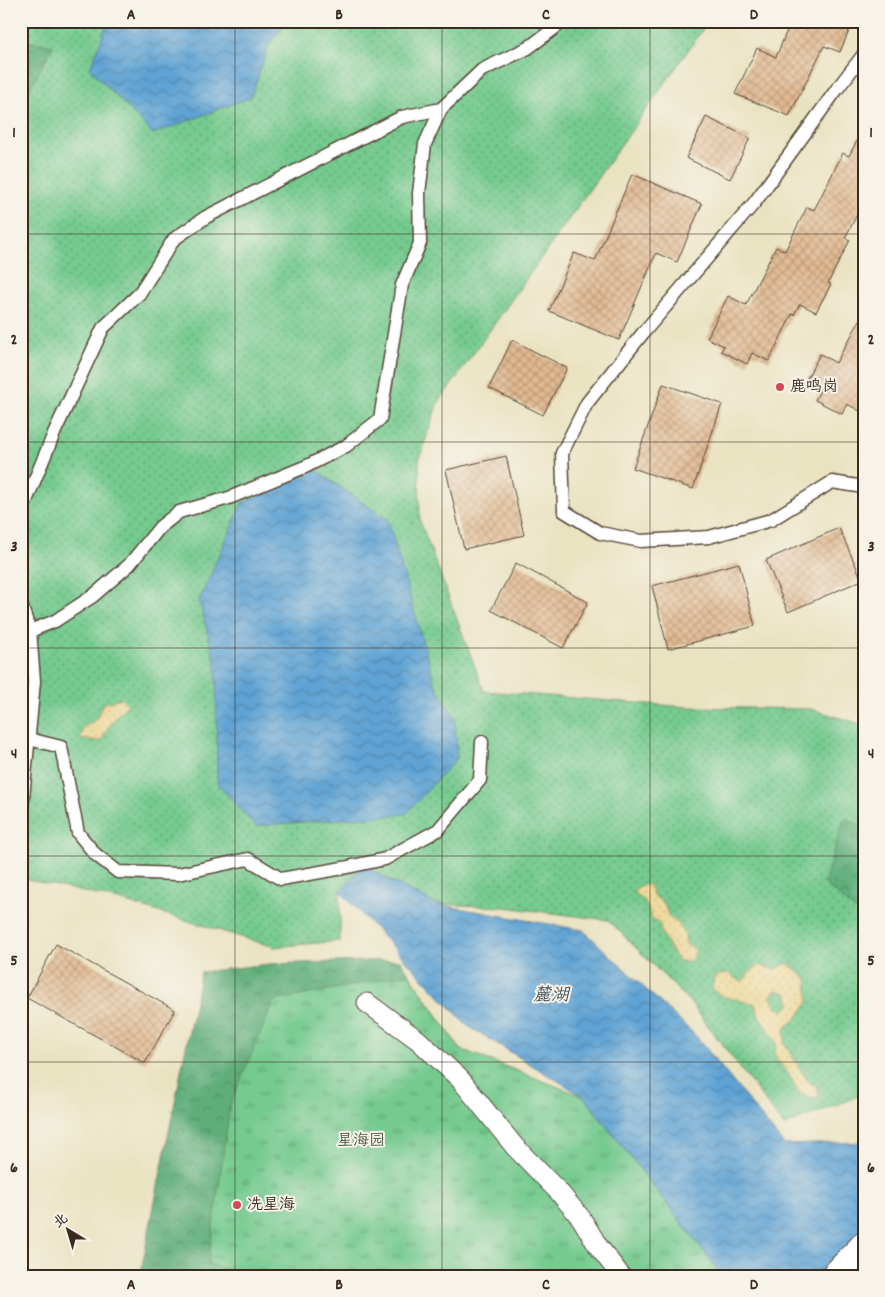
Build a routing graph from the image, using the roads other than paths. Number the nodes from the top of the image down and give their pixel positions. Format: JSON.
{"nodes":[{"id":1,"x":564,"y":21,"type":"edge"},
{"id":2,"x":864,"y":54,"type":"edge"},
{"id":3,"x":441,"y":109,"type":"junction"},
{"id":4,"x":864,"y":487,"type":"edge"},
{"id":5,"x":21,"y":513,"type":"edge"},
{"id":6,"x":21,"y":605,"type":"edge"},
{"id":7,"x":30,"y":631,"type":"junction"},
{"id":8,"x":29,"y":739,"type":"junction"},
{"id":9,"x":482,"y":742,"type":"dead end"},
{"id":10,"x":21,"y":819,"type":"edge"},
{"id":11,"x":368,"y":1004,"type":"dead end"},
{"id":12,"x":864,"y":1246,"type":"edge"},
{"id":13,"x":622,"y":1276,"type":"edge"},
{"id":14,"x":835,"y":1276,"type":"edge"}],
"edges":[{"from":1,"to":3,"type":"lane"},
{"from":2,"to":4,"type":"lane"},
{"from":3,"to":5,"type":"lane"},
{"from":3,"to":7,"type":"lane"},
{"from":6,"to":7,"type":"lane"},
{"from":7,"to":8,"type":"lane"},
{"from":8,"to":9,"type":"lane"},
{"from":8,"to":10,"type":"lane"},
{"from":11,"to":13,"type":"street"},
{"from":12,"to":14,"type":"street"}]}
